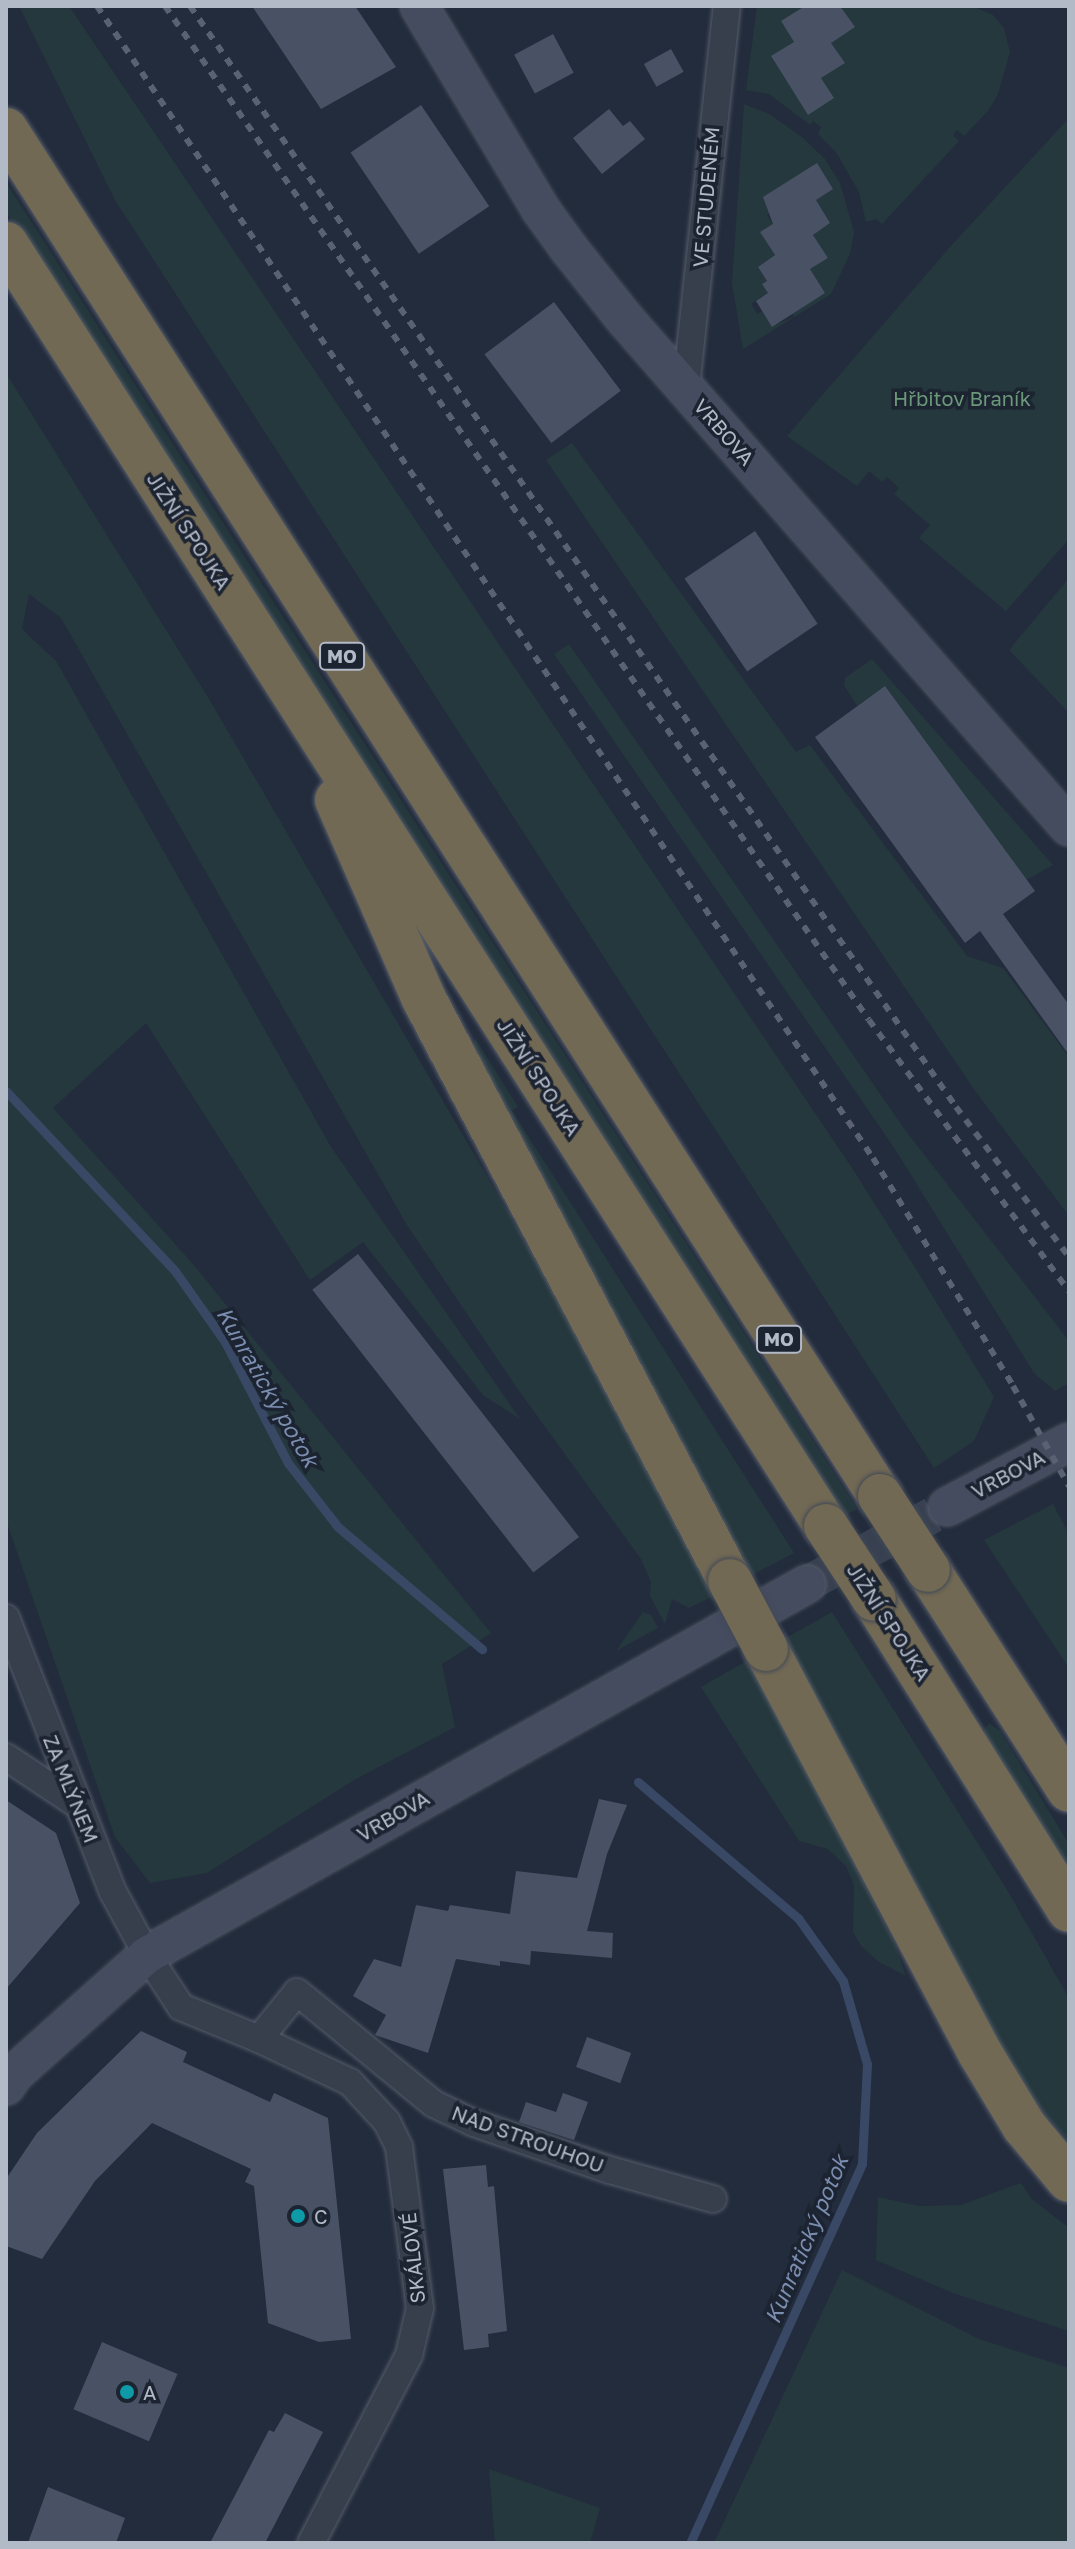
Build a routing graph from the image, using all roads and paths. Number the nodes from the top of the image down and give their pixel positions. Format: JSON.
{"nodes":[{"id":1,"x":419,"y":6,"type":"edge"},
{"id":2,"x":727,"y":6,"type":"edge"},
{"id":3,"x":6,"y":130,"type":"edge"},
{"id":4,"x":6,"y":244,"type":"edge"},
{"id":5,"x":686,"y":388,"type":"junction"},
{"id":6,"x":287,"y":684,"type":"junction"},
{"id":7,"x":1069,"y":827,"type":"edge"},
{"id":8,"x":1069,"y":1442,"type":"edge"},
{"id":9,"x":947,"y":1507,"type":"tunnel mouth"},
{"id":10,"x":807,"y":1584,"type":"tunnel mouth"},
{"id":11,"x":6,"y":1618,"type":"edge"},
{"id":12,"x":976,"y":1646,"type":"junction"},
{"id":13,"x":6,"y":1757,"type":"edge"},
{"id":14,"x":1069,"y":1774,"type":"edge"},
{"id":15,"x":1069,"y":1790,"type":"edge"},
{"id":16,"x":75,"y":1803,"type":"junction"},
{"id":17,"x":1069,"y":1910,"type":"edge"},
{"id":18,"x":147,"y":1955,"type":"junction"},
{"id":19,"x":259,"y":2039,"type":"junction"},
{"id":20,"x":6,"y":2086,"type":"edge"},
{"id":21,"x":1069,"y":2180,"type":"edge"},
{"id":22,"x":713,"y":2199,"type":"dead end"},
{"id":23,"x":311,"y":2543,"type":"edge"}],
"edges":[{"from":1,"to":5,"type":"main road","name":"VRBOVA"},
{"from":2,"to":5,"type":"street","name":"VE STUDENÉM"},
{"from":3,"to":12,"type":"highway","number":"MO","bridge":true},
{"from":4,"to":6,"type":"highway","name":"JIŽNÍ SPOJKA"},
{"from":5,"to":7,"type":"main road","name":"VRBOVA"},
{"from":6,"to":17,"type":"highway","name":"JIŽNÍ SPOJKA","bridge":true},
{"from":6,"to":21,"type":"highway","bridge":true},
{"from":8,"to":9,"type":"main road","name":"VRBOVA"},
{"from":10,"to":18,"type":"main road","name":"VRBOVA"},
{"from":11,"to":16,"type":"street","name":"ZA MLÝNEM"},
{"from":12,"to":14,"type":"highway"},
{"from":12,"to":15,"type":"highway","number":"MO"},
{"from":13,"to":16,"type":"street"},
{"from":16,"to":18,"type":"street","name":"ZA MLÝNEM"},
{"from":18,"to":19,"type":"street"},
{"from":18,"to":20,"type":"main road","name":"VRBOVA"},
{"from":19,"to":22,"type":"street","name":"NAD STROUHOU"},
{"from":19,"to":23,"type":"street","name":"SKÁLOVÉ"}]}
